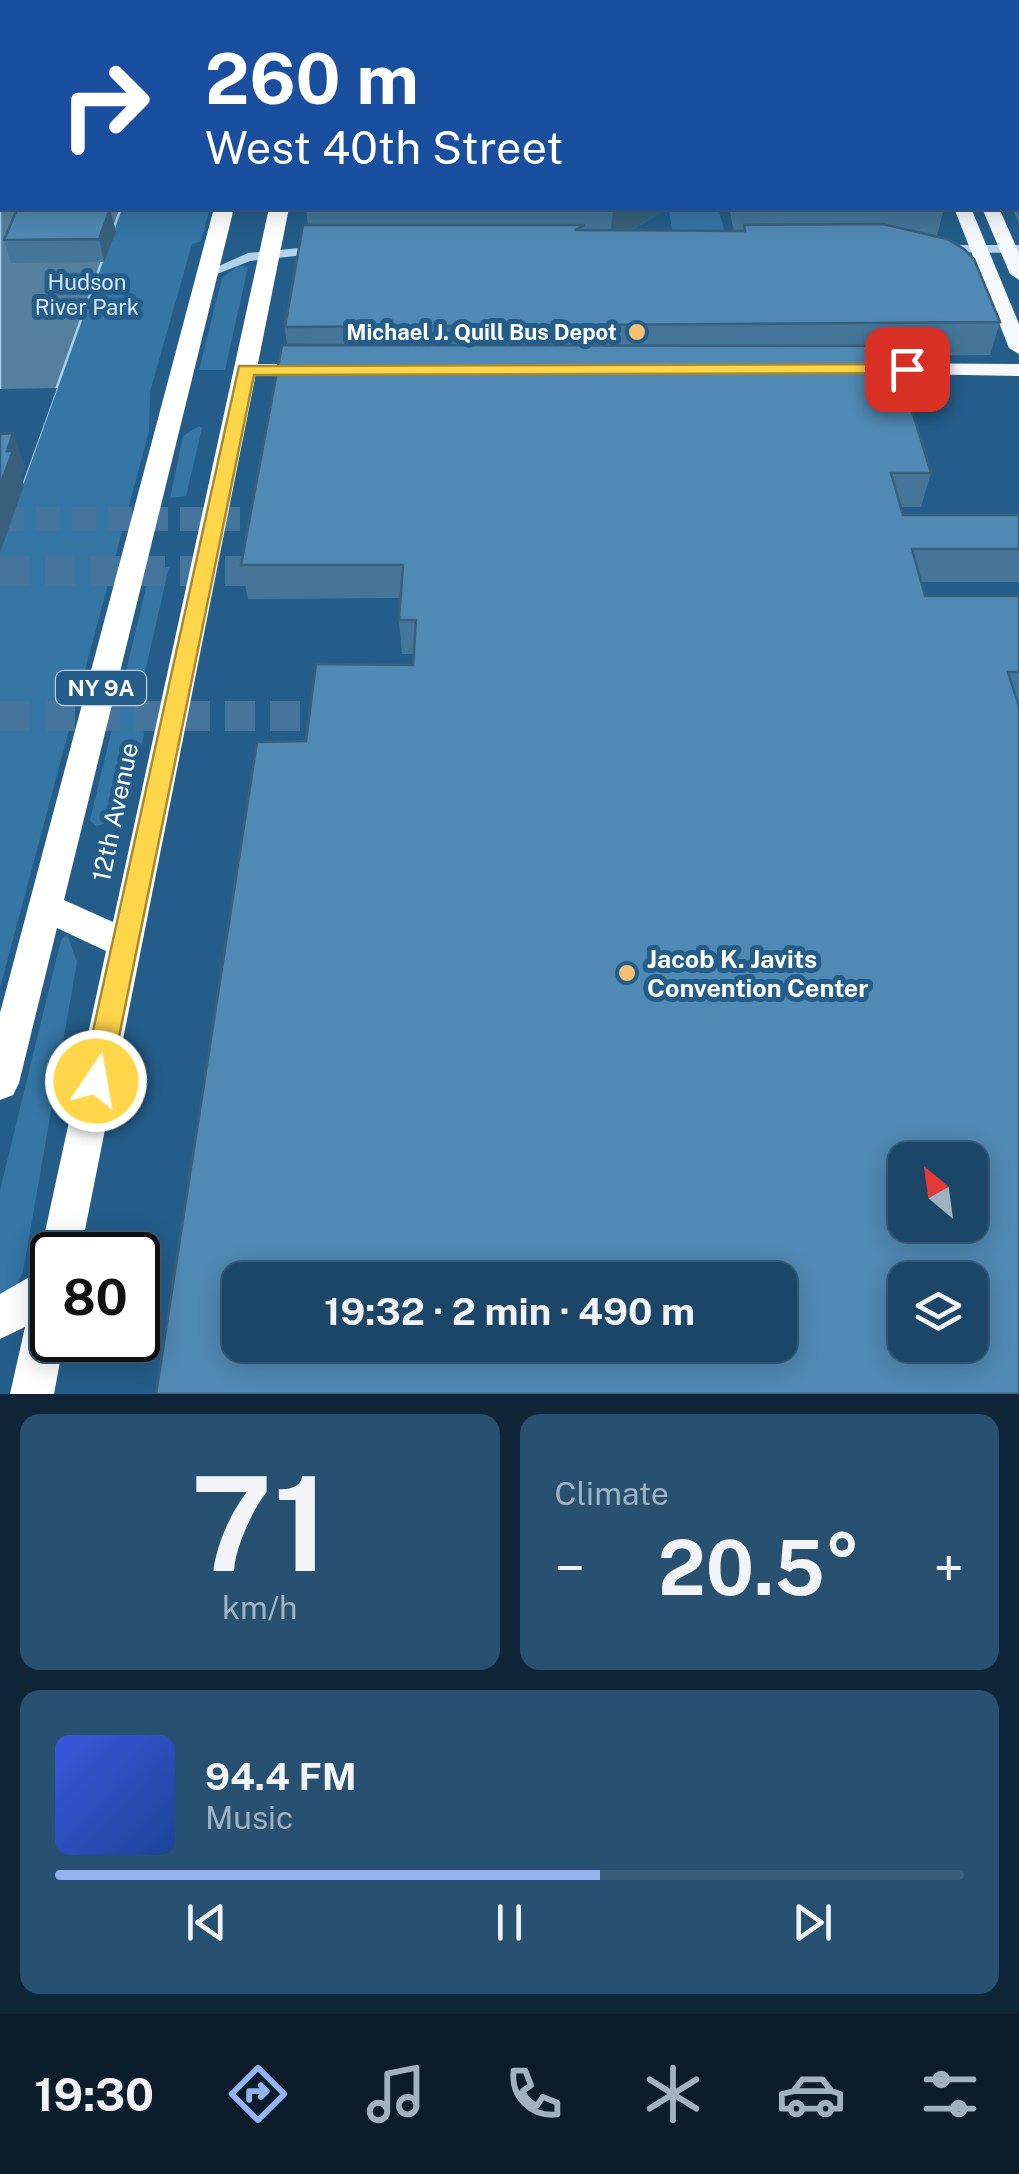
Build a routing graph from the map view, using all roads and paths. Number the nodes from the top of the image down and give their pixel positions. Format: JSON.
{"nodes":[{"id":1,"x":223,"y":210,"type":"edge"},
{"id":2,"x":279,"y":210,"type":"edge"},
{"id":3,"x":963,"y":210,"type":"edge"},
{"id":4,"x":991,"y":210,"type":"edge"},
{"id":5,"x":924,"y":249,"type":"edge"},
{"id":6,"x":980,"y":249,"type":"junction"},
{"id":7,"x":1014,"y":249,"type":"edge"},
{"id":8,"x":335,"y":250,"type":"edge"},
{"id":9,"x":269,"y":253,"type":"junction"},
{"id":10,"x":207,"y":274,"type":"junction"},
{"id":11,"x":1019,"y":274,"type":"edge"},
{"id":12,"x":1019,"y":348,"type":"edge"},
{"id":13,"x":846,"y":369,"type":"edge"},
{"id":14,"x":246,"y":370,"type":"junction"},
{"id":15,"x":334,"y":370,"type":"edge"},
{"id":16,"x":1019,"y":370,"type":"edge"},
{"id":17,"x":44,"y":911,"type":"junction"},
{"id":18,"x":126,"y":944,"type":"junction"},
{"id":19,"x":0,"y":1083,"type":"edge"},
{"id":20,"x":65,"y":1232,"type":"edge"},
{"id":21,"x":30,"y":1303,"type":"edge"},
{"id":22,"x":0,"y":1318,"type":"edge"},
{"id":23,"x":38,"y":1362,"type":"edge"},
{"id":24,"x":32,"y":1394,"type":"edge"}],
"edges":[{"from":1,"to":10,"type":"highway","name":"12th Avenue","number":"NY 9A"},
{"from":2,"to":9,"type":"highway","name":"12th Avenue","number":"NY 9A"},
{"from":3,"to":6,"type":"main road"},
{"from":4,"to":7,"type":"main road"},
{"from":5,"to":6,"type":"street"},
{"from":6,"to":7,"type":"street"},
{"from":6,"to":12,"type":"main road"},
{"from":7,"to":11,"type":"main road"},
{"from":8,"to":9,"type":"street"},
{"from":9,"to":10,"type":"street"},
{"from":9,"to":14,"type":"highway","name":"12th Avenue","number":"NY 9A"},
{"from":10,"to":17,"type":"highway","name":"12th Avenue","number":"NY 9A"},
{"from":13,"to":16,"type":"main road"},
{"from":14,"to":15,"type":"main road"},
{"from":14,"to":18,"type":"highway","name":"12th Avenue","number":"NY 9A"},
{"from":17,"to":18,"type":"highway"},
{"from":17,"to":19,"type":"highway","name":"12th Avenue","number":"NY 9A"},
{"from":18,"to":20,"type":"highway","name":"12th Avenue","number":"NY 9A"},
{"from":21,"to":22,"type":"highway"},
{"from":23,"to":24,"type":"highway"}]}
